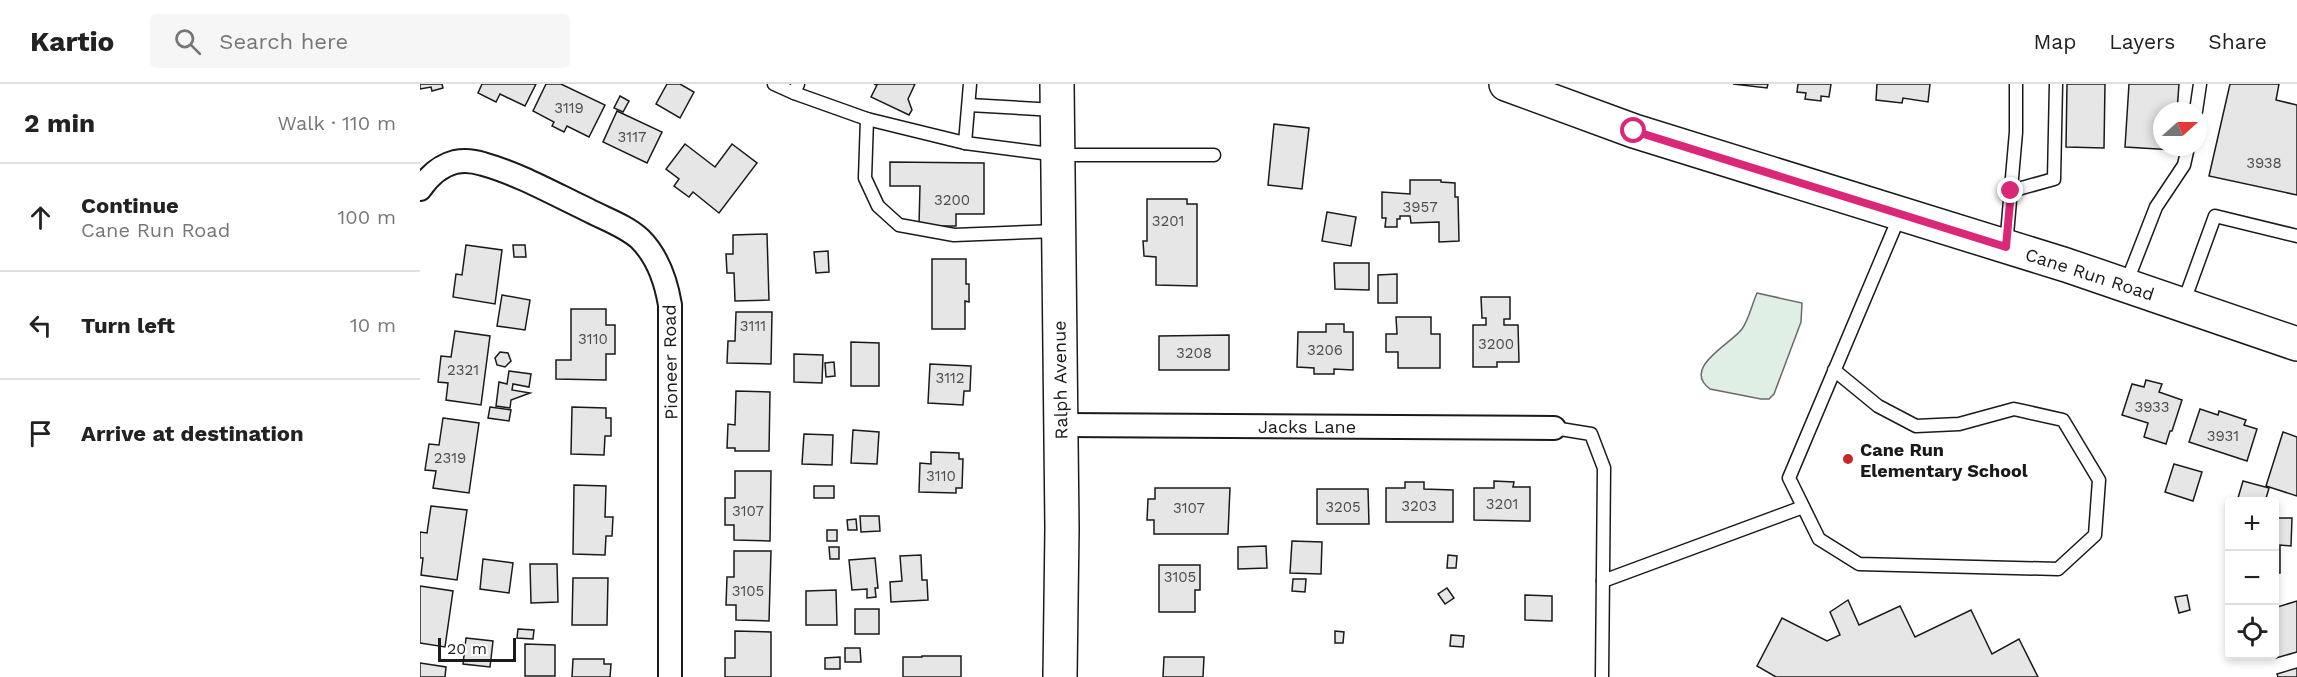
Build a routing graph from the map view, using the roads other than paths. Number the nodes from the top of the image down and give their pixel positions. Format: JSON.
{"nodes":[{"id":1,"x":774,"y":84,"type":"edge"},
{"id":2,"x":970,"y":84,"type":"edge"},
{"id":3,"x":1506,"y":84,"type":"edge"},
{"id":4,"x":2016,"y":84,"type":"edge"},
{"id":5,"x":2056,"y":84,"type":"edge"},
{"id":6,"x":2200,"y":84,"type":"edge"},
{"id":7,"x":796,"y":88,"type":"edge"},
{"id":8,"x":1057,"y":97,"type":"edge"},
{"id":9,"x":2197,"y":102,"type":"edge"},
{"id":10,"x":969,"y":105,"type":"junction"},
{"id":11,"x":867,"y":119,"type":"junction"},
{"id":12,"x":965,"y":142,"type":"junction"},
{"id":13,"x":1058,"y":155,"type":"junction"},
{"id":14,"x":1214,"y":155,"type":"dead end"},
{"id":15,"x":2186,"y":156,"type":"edge"},
{"id":16,"x":420,"y":189,"type":"edge"},
{"id":17,"x":2011,"y":191,"type":"junction"},
{"id":18,"x":1900,"y":214,"type":"junction"},
{"id":19,"x":1059,"y":231,"type":"junction"},
{"id":20,"x":2297,"y":236,"type":"edge"},
{"id":21,"x":2006,"y":247,"type":"junction"},
{"id":22,"x":2125,"y":286,"type":"junction"},
{"id":23,"x":2182,"y":305,"type":"junction"},
{"id":24,"x":2297,"y":344,"type":"edge"},
{"id":25,"x":1834,"y":370,"type":"junction"},
{"id":26,"x":1061,"y":425,"type":"junction"},
{"id":27,"x":1554,"y":428,"type":"joint"},
{"id":28,"x":1803,"y":507,"type":"junction"},
{"id":29,"x":1603,"y":581,"type":"junction"},
{"id":30,"x":670,"y":677,"type":"edge"},
{"id":31,"x":1060,"y":677,"type":"edge"},
{"id":32,"x":1602,"y":677,"type":"edge"}],
"edges":[{"from":1,"to":7,"type":"lane"},
{"from":2,"to":10,"type":"lane"},
{"from":3,"to":18,"type":"main road","name":"Cane Run Road"},
{"from":4,"to":17,"type":"lane"},
{"from":5,"to":17,"type":"lane"},
{"from":6,"to":9,"type":"lane"},
{"from":7,"to":11,"type":"lane"},
{"from":8,"to":10,"type":"lane"},
{"from":8,"to":13,"type":"main road","name":"Ralph Avenue"},
{"from":10,"to":12,"type":"lane"},
{"from":11,"to":12,"type":"lane"},
{"from":11,"to":19,"type":"lane"},
{"from":12,"to":13,"type":"lane"},
{"from":13,"to":14,"type":"lane"},
{"from":13,"to":19,"type":"main road","name":"Ralph Avenue"},
{"from":15,"to":22,"type":"lane"},
{"from":16,"to":30,"type":"street","name":"Pioneer Road"},
{"from":17,"to":21,"type":"lane"},
{"from":18,"to":21,"type":"main road","name":"Cane Run Road"},
{"from":18,"to":25,"type":"lane"},
{"from":19,"to":26,"type":"main road","name":"Ralph Avenue"},
{"from":20,"to":23,"type":"lane"},
{"from":21,"to":22,"type":"main road","name":"Cane Run Road"},
{"from":22,"to":23,"type":"main road","name":"Cane Run Road"},
{"from":23,"to":24,"type":"main road","name":"Cane Run Road"},
{"from":25,"to":28,"type":"lane"},
{"from":25,"to":28,"type":"lane"},
{"from":26,"to":27,"type":"street","name":"Jacks Lane"},
{"from":26,"to":31,"type":"main road","name":"Ralph Avenue"},
{"from":27,"to":29,"type":"lane"},
{"from":28,"to":29,"type":"lane"},
{"from":29,"to":32,"type":"lane"}]}
